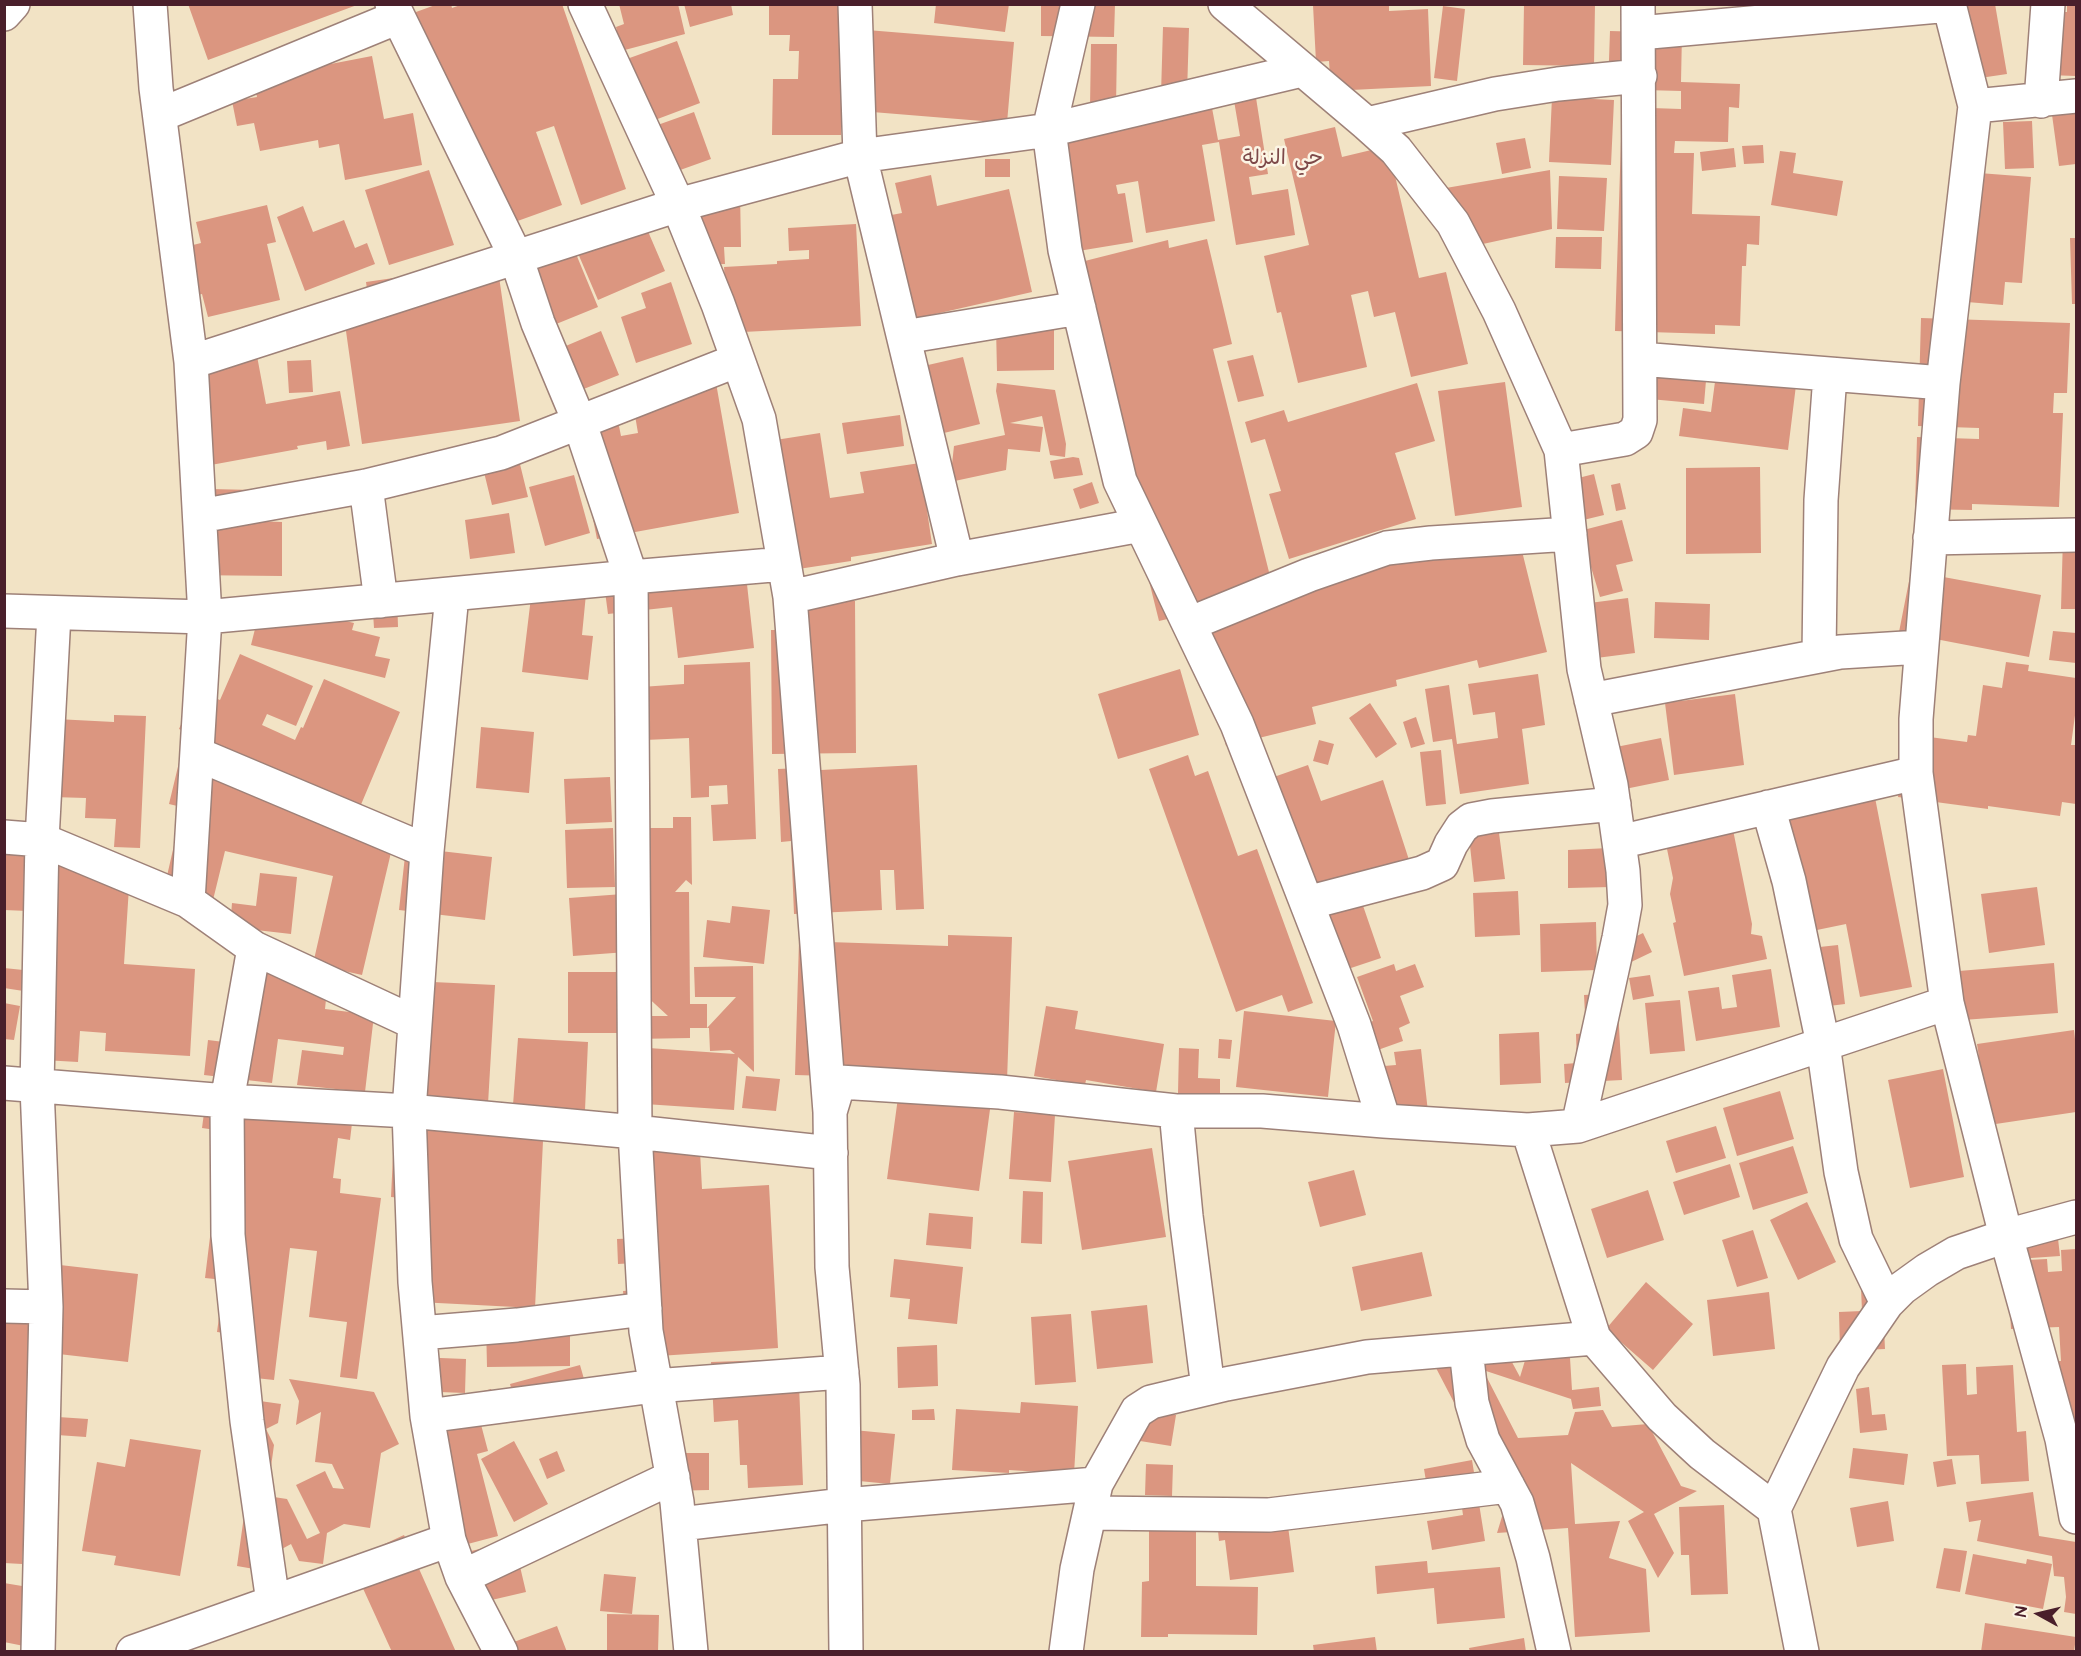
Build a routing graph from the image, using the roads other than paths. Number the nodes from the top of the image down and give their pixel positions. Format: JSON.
{"nodes":[{"id":1,"x":13,"y":4,"type":"edge"},
{"id":2,"x":150,"y":4,"type":"edge"},
{"id":3,"x":585,"y":4,"type":"edge"},
{"id":4,"x":855,"y":4,"type":"edge"},
{"id":5,"x":1078,"y":4,"type":"edge"},
{"id":6,"x":1225,"y":4,"type":"edge"},
{"id":7,"x":2048,"y":4,"type":"edge"},
{"id":8,"x":1950,"y":5,"type":"edge"},
{"id":9,"x":395,"y":10,"type":"edge"},
{"id":10,"x":4,"y":14,"type":"edge"},
{"id":11,"x":1638,"y":19,"type":"edge"},
{"id":12,"x":1302,"y":70,"type":"junction"},
{"id":13,"x":1640,"y":76,"type":"junction"},
{"id":14,"x":2076,"y":96,"type":"edge"},
{"id":15,"x":2041,"y":101,"type":"junction"},
{"id":16,"x":1975,"y":106,"type":"junction"},
{"id":17,"x":159,"y":115,"type":"junction"},
{"id":18,"x":1367,"y":124,"type":"junction"},
{"id":19,"x":1049,"y":130,"type":"junction"},
{"id":20,"x":860,"y":156,"type":"junction"},
{"id":21,"x":678,"y":205,"type":"junction"},
{"id":22,"x":516,"y":258,"type":"junction"},
{"id":23,"x":1079,"y":308,"type":"junction"},
{"id":24,"x":904,"y":337,"type":"junction"},
{"id":25,"x":1640,"y":359,"type":"junction"},
{"id":26,"x":738,"y":360,"type":"junction"},
{"id":27,"x":191,"y":362,"type":"junction"},
{"id":28,"x":1830,"y":375,"type":"junction"},
{"id":29,"x":1942,"y":384,"type":"junction"},
{"id":30,"x":579,"y":421,"type":"junction"},
{"id":31,"x":1561,"y":450,"type":"junction"},
{"id":32,"x":366,"y":486,"type":"junction"},
{"id":33,"x":200,"y":516,"type":"junction"},
{"id":34,"x":1141,"y":525,"type":"junction"},
{"id":35,"x":1570,"y":534,"type":"junction"},
{"id":36,"x":2076,"y":535,"type":"edge"},
{"id":37,"x":1930,"y":538,"type":"junction"},
{"id":38,"x":957,"y":559,"type":"junction"},
{"id":39,"x":784,"y":564,"type":"junction"},
{"id":40,"x":631,"y":577,"type":"junction"},
{"id":41,"x":452,"y":595,"type":"junction"},
{"id":42,"x":790,"y":597,"type":"junction"},
{"id":43,"x":381,"y":601,"type":"junction"},
{"id":44,"x":4,"y":611,"type":"edge"},
{"id":45,"x":54,"y":614,"type":"junction"},
{"id":46,"x":206,"y":617,"type":"junction"},
{"id":47,"x":1188,"y":624,"type":"junction"},
{"id":48,"x":1921,"y":647,"type":"junction"},
{"id":49,"x":1819,"y":656,"type":"junction"},
{"id":50,"x":1591,"y":700,"type":"junction"},
{"id":51,"x":197,"y":754,"type":"junction"},
{"id":52,"x":1916,"y":773,"type":"junction"},
{"id":53,"x":1614,"y":804,"type":"junction"},
{"id":54,"x":1768,"y":807,"type":"junction"},
{"id":55,"x":4,"y":837,"type":"edge"},
{"id":56,"x":42,"y":840,"type":"junction"},
{"id":57,"x":1619,"y":842,"type":"junction"},
{"id":58,"x":427,"y":851,"type":"junction"},
{"id":59,"x":188,"y":901,"type":"junction"},
{"id":60,"x":1307,"y":903,"type":"junction"},
{"id":61,"x":254,"y":948,"type":"junction"},
{"id":62,"x":1947,"y":1003,"type":"junction"},
{"id":63,"x":415,"y":1023,"type":"junction"},
{"id":64,"x":1823,"y":1044,"type":"junction"},
{"id":65,"x":4,"y":1083,"type":"edge"},
{"id":66,"x":37,"y":1087,"type":"junction"},
{"id":67,"x":227,"y":1101,"type":"junction"},
{"id":68,"x":408,"y":1111,"type":"junction"},
{"id":69,"x":1176,"y":1111,"type":"junction"},
{"id":70,"x":830,"y":1112,"type":"junction"},
{"id":71,"x":1384,"y":1121,"type":"junction"},
{"id":72,"x":1578,"y":1126,"type":"junction"},
{"id":73,"x":1528,"y":1130,"type":"junction"},
{"id":74,"x":635,"y":1132,"type":"junction"},
{"id":75,"x":831,"y":1153,"type":"junction"},
{"id":76,"x":2076,"y":1217,"type":"edge"},
{"id":77,"x":2006,"y":1236,"type":"junction"},
{"id":78,"x":1887,"y":1302,"type":"junction"},
{"id":79,"x":4,"y":1306,"type":"edge"},
{"id":80,"x":46,"y":1307,"type":"junction"},
{"id":81,"x":645,"y":1309,"type":"junction"},
{"id":82,"x":420,"y":1333,"type":"junction"},
{"id":83,"x":1594,"y":1338,"type":"junction"},
{"id":84,"x":1466,"y":1349,"type":"junction"},
{"id":85,"x":842,"y":1372,"type":"junction"},
{"id":86,"x":654,"y":1386,"type":"junction"},
{"id":87,"x":1208,"y":1388,"type":"junction"},
{"id":88,"x":427,"y":1416,"type":"junction"},
{"id":89,"x":673,"y":1477,"type":"junction"},
{"id":90,"x":1508,"y":1486,"type":"junction"},
{"id":91,"x":1093,"y":1498,"type":"junction"},
{"id":92,"x":844,"y":1505,"type":"junction"},
{"id":93,"x":1774,"y":1509,"type":"junction"},
{"id":94,"x":2076,"y":1517,"type":"edge"},
{"id":95,"x":680,"y":1524,"type":"junction"},
{"id":96,"x":449,"y":1540,"type":"junction"},
{"id":97,"x":462,"y":1577,"type":"junction"},
{"id":98,"x":273,"y":1602,"type":"junction"},
{"id":99,"x":39,"y":1652,"type":"edge"},
{"id":100,"x":133,"y":1652,"type":"edge"},
{"id":101,"x":501,"y":1652,"type":"edge"},
{"id":102,"x":691,"y":1652,"type":"edge"},
{"id":103,"x":846,"y":1652,"type":"edge"},
{"id":104,"x":1066,"y":1652,"type":"edge"},
{"id":105,"x":1554,"y":1652,"type":"edge"},
{"id":106,"x":1802,"y":1652,"type":"edge"}],
"edges":[{"from":1,"to":10,"type":"street"},
{"from":2,"to":17,"type":"street"},
{"from":3,"to":21,"type":"street"},
{"from":4,"to":20,"type":"street"},
{"from":5,"to":19,"type":"street"},
{"from":6,"to":12,"type":"street"},
{"from":7,"to":15,"type":"street"},
{"from":8,"to":11,"type":"street"},
{"from":8,"to":16,"type":"street"},
{"from":9,"to":17,"type":"street"},
{"from":9,"to":22,"type":"street"},
{"from":11,"to":13,"type":"street"},
{"from":12,"to":18,"type":"street"},
{"from":12,"to":19,"type":"street"},
{"from":13,"to":18,"type":"street"},
{"from":13,"to":25,"type":"street"},
{"from":14,"to":15,"type":"street"},
{"from":15,"to":16,"type":"street"},
{"from":16,"to":29,"type":"street"},
{"from":17,"to":27,"type":"street"},
{"from":18,"to":31,"type":"street"},
{"from":19,"to":20,"type":"street"},
{"from":19,"to":23,"type":"street"},
{"from":20,"to":21,"type":"street"},
{"from":20,"to":24,"type":"street"},
{"from":21,"to":22,"type":"street"},
{"from":21,"to":26,"type":"street"},
{"from":22,"to":27,"type":"street"},
{"from":22,"to":30,"type":"street"},
{"from":23,"to":24,"type":"street"},
{"from":23,"to":34,"type":"street"},
{"from":24,"to":38,"type":"street"},
{"from":25,"to":28,"type":"street"},
{"from":25,"to":31,"type":"street"},
{"from":26,"to":30,"type":"street"},
{"from":26,"to":39,"type":"street"},
{"from":27,"to":33,"type":"street"},
{"from":28,"to":29,"type":"street"},
{"from":28,"to":49,"type":"street"},
{"from":29,"to":37,"type":"street"},
{"from":30,"to":32,"type":"street"},
{"from":30,"to":40,"type":"street"},
{"from":31,"to":35,"type":"street"},
{"from":32,"to":33,"type":"street"},
{"from":32,"to":43,"type":"street"},
{"from":33,"to":46,"type":"street"},
{"from":34,"to":38,"type":"street"},
{"from":34,"to":47,"type":"street"},
{"from":35,"to":47,"type":"street"},
{"from":35,"to":50,"type":"street"},
{"from":36,"to":37,"type":"street"},
{"from":37,"to":48,"type":"street"},
{"from":38,"to":42,"type":"street"},
{"from":39,"to":40,"type":"street"},
{"from":39,"to":42,"type":"street"},
{"from":40,"to":41,"type":"street"},
{"from":40,"to":74,"type":"street"},
{"from":41,"to":43,"type":"street"},
{"from":41,"to":58,"type":"street"},
{"from":42,"to":70,"type":"street"},
{"from":43,"to":46,"type":"street"},
{"from":44,"to":45,"type":"street"},
{"from":45,"to":46,"type":"street"},
{"from":45,"to":56,"type":"street"},
{"from":46,"to":51,"type":"street"},
{"from":47,"to":60,"type":"street"},
{"from":48,"to":49,"type":"street"},
{"from":48,"to":52,"type":"street"},
{"from":49,"to":50,"type":"street"},
{"from":50,"to":53,"type":"street"},
{"from":51,"to":58,"type":"street"},
{"from":51,"to":59,"type":"street"},
{"from":52,"to":54,"type":"street"},
{"from":52,"to":62,"type":"street"},
{"from":53,"to":57,"type":"street"},
{"from":53,"to":60,"type":"street"},
{"from":54,"to":57,"type":"street"},
{"from":54,"to":64,"type":"street"},
{"from":55,"to":56,"type":"street"},
{"from":56,"to":59,"type":"street"},
{"from":56,"to":66,"type":"street"},
{"from":57,"to":72,"type":"street"},
{"from":58,"to":63,"type":"street"},
{"from":59,"to":61,"type":"street"},
{"from":60,"to":71,"type":"street"},
{"from":61,"to":63,"type":"street"},
{"from":61,"to":67,"type":"street"},
{"from":62,"to":64,"type":"street"},
{"from":62,"to":77,"type":"street"},
{"from":63,"to":68,"type":"street"},
{"from":64,"to":72,"type":"street"},
{"from":64,"to":78,"type":"street"},
{"from":65,"to":66,"type":"street"},
{"from":66,"to":67,"type":"street"},
{"from":66,"to":80,"type":"street"},
{"from":67,"to":68,"type":"street"},
{"from":67,"to":98,"type":"street"},
{"from":68,"to":74,"type":"street"},
{"from":68,"to":82,"type":"street"},
{"from":69,"to":70,"type":"street"},
{"from":69,"to":71,"type":"street"},
{"from":69,"to":87,"type":"street"},
{"from":70,"to":75,"type":"street"},
{"from":71,"to":73,"type":"street"},
{"from":72,"to":73,"type":"street"},
{"from":73,"to":83,"type":"street"},
{"from":74,"to":75,"type":"street"},
{"from":74,"to":81,"type":"street"},
{"from":75,"to":85,"type":"street"},
{"from":76,"to":77,"type":"street"},
{"from":77,"to":78,"type":"street"},
{"from":77,"to":94,"type":"street"},
{"from":78,"to":93,"type":"street"},
{"from":79,"to":80,"type":"street"},
{"from":80,"to":99,"type":"street"},
{"from":81,"to":82,"type":"street"},
{"from":81,"to":86,"type":"street"},
{"from":82,"to":88,"type":"street"},
{"from":83,"to":84,"type":"street"},
{"from":83,"to":93,"type":"street"},
{"from":84,"to":87,"type":"street"},
{"from":84,"to":90,"type":"street"},
{"from":85,"to":86,"type":"street"},
{"from":85,"to":92,"type":"street"},
{"from":86,"to":88,"type":"street"},
{"from":86,"to":89,"type":"street"},
{"from":87,"to":91,"type":"street"},
{"from":88,"to":96,"type":"street"},
{"from":89,"to":95,"type":"street"},
{"from":89,"to":97,"type":"street"},
{"from":90,"to":91,"type":"street"},
{"from":90,"to":105,"type":"street"},
{"from":91,"to":92,"type":"street"},
{"from":91,"to":104,"type":"street"},
{"from":92,"to":95,"type":"street"},
{"from":92,"to":103,"type":"street"},
{"from":93,"to":106,"type":"street"},
{"from":95,"to":102,"type":"street"},
{"from":96,"to":97,"type":"street"},
{"from":96,"to":98,"type":"street"},
{"from":97,"to":101,"type":"street"},
{"from":98,"to":100,"type":"street"}]}
